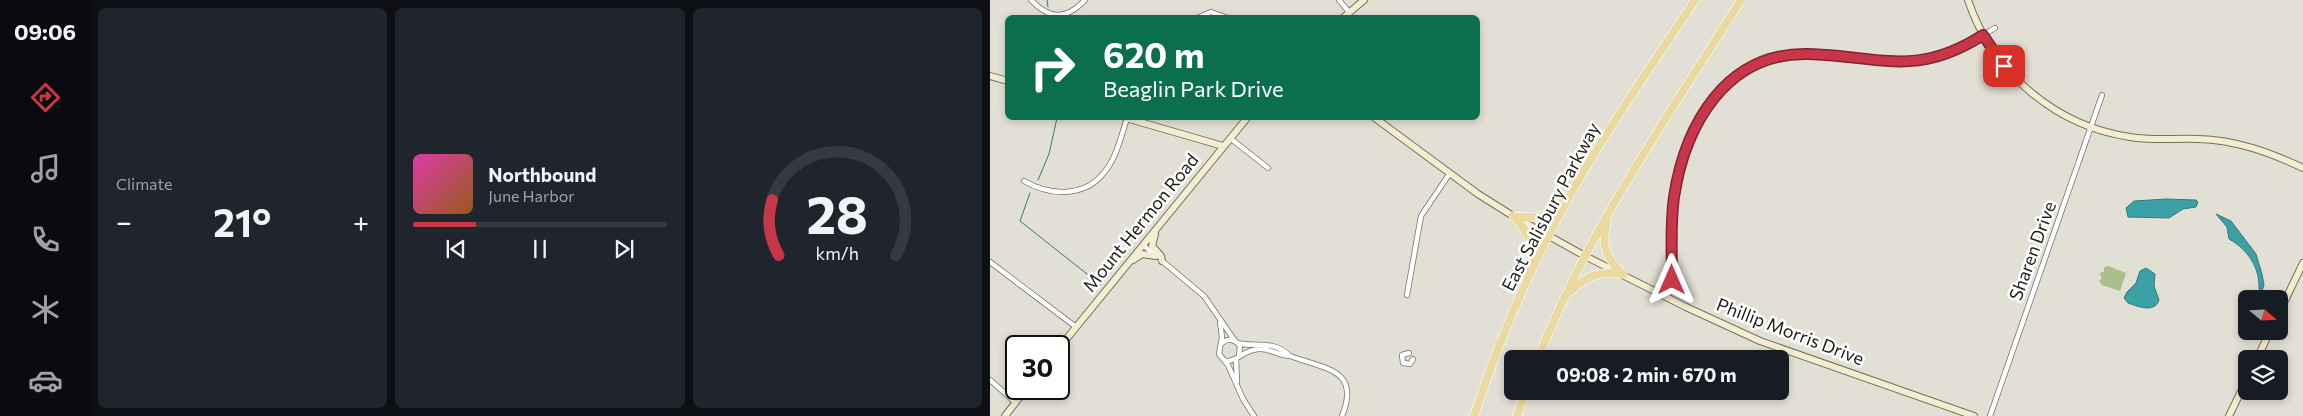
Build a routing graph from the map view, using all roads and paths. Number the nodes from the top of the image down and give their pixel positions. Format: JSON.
{"nodes":[{"id":1,"x":1031,"y":0,"type":"edge"},
{"id":2,"x":1085,"y":0,"type":"edge"},
{"id":3,"x":1340,"y":0,"type":"edge"},
{"id":4,"x":1364,"y":0,"type":"edge"},
{"id":5,"x":1695,"y":0,"type":"edge"},
{"id":6,"x":1741,"y":0,"type":"edge"},
{"id":7,"x":1968,"y":0,"type":"edge"},
{"id":8,"x":1349,"y":12,"type":"junction"},
{"id":9,"x":1204,"y":15,"type":"edge"},
{"id":10,"x":1220,"y":15,"type":"edge"},
{"id":11,"x":1346,"y":15,"type":"edge"},
{"id":12,"x":1995,"y":28,"type":"dead end"},
{"id":13,"x":1983,"y":35,"type":"junction"},
{"id":14,"x":990,"y":76,"type":"edge"},
{"id":15,"x":1005,"y":80,"type":"edge"},
{"id":16,"x":2102,"y":96,"type":"dead end"},
{"id":17,"x":1126,"y":120,"type":"edge"},
{"id":18,"x":1134,"y":120,"type":"edge"},
{"id":19,"x":1245,"y":120,"type":"edge"},
{"id":20,"x":1377,"y":120,"type":"edge"},
{"id":21,"x":2092,"y":128,"type":"junction"},
{"id":22,"x":1230,"y":138,"type":"junction"},
{"id":23,"x":1223,"y":146,"type":"junction"},
{"id":24,"x":1268,"y":168,"type":"dead end"},
{"id":25,"x":2303,"y":168,"type":"edge"},
{"id":26,"x":1450,"y":173,"type":"junction"},
{"id":27,"x":1024,"y":180,"type":"dead end"},
{"id":28,"x":1574,"y":189,"type":"junction"},
{"id":29,"x":1611,"y":206,"type":"junction"},
{"id":30,"x":1513,"y":216,"type":"junction"},
{"id":31,"x":1156,"y":229,"type":"junction"},
{"id":32,"x":1548,"y":237,"type":"junction"},
{"id":33,"x":1142,"y":245,"type":"junction"},
{"id":34,"x":1156,"y":256,"type":"junction"},
{"id":35,"x":1585,"y":256,"type":"junction"},
{"id":36,"x":1162,"y":261,"type":"junction"},
{"id":37,"x":990,"y":262,"type":"edge"},
{"id":38,"x":2303,"y":262,"type":"edge"},
{"id":39,"x":1128,"y":264,"type":"junction"},
{"id":40,"x":1622,"y":274,"type":"junction"},
{"id":41,"x":1527,"y":281,"type":"junction"},
{"id":42,"x":2288,"y":294,"type":"edge"},
{"id":43,"x":1407,"y":295,"type":"dead end"},
{"id":44,"x":1565,"y":297,"type":"junction"},
{"id":45,"x":1667,"y":297,"type":"junction"},
{"id":46,"x":1219,"y":318,"type":"junction"},
{"id":47,"x":1076,"y":327,"type":"junction"},
{"id":48,"x":1070,"y":335,"type":"edge"},
{"id":49,"x":1236,"y":342,"type":"junction"},
{"id":50,"x":1222,"y":343,"type":"junction"},
{"id":51,"x":1542,"y":350,"type":"edge"},
{"id":52,"x":1409,"y":353,"type":"dead end"},
{"id":53,"x":1290,"y":356,"type":"junction"},
{"id":54,"x":1238,"y":357,"type":"junction"},
{"id":55,"x":1413,"y":359,"type":"dead end"},
{"id":56,"x":1226,"y":361,"type":"junction"},
{"id":57,"x":990,"y":380,"type":"edge"},
{"id":58,"x":1237,"y":386,"type":"junction"},
{"id":59,"x":2238,"y":398,"type":"edge"},
{"id":60,"x":1523,"y":400,"type":"edge"},
{"id":61,"x":1015,"y":402,"type":"joint"},
{"id":62,"x":1005,"y":416,"type":"edge"},
{"id":63,"x":1254,"y":416,"type":"edge"},
{"id":64,"x":1342,"y":416,"type":"edge"},
{"id":65,"x":1474,"y":416,"type":"edge"},
{"id":66,"x":1517,"y":416,"type":"edge"},
{"id":67,"x":1974,"y":416,"type":"edge"},
{"id":68,"x":1990,"y":416,"type":"edge"},
{"id":69,"x":2230,"y":416,"type":"edge"}],
"edges":[{"from":1,"to":2,"type":"street"},
{"from":3,"to":8,"type":"street"},
{"from":4,"to":8,"type":"main road"},
{"from":5,"to":28,"type":"main road","name":"East Salisbury Parkway"},
{"from":6,"to":29,"type":"main road"},
{"from":7,"to":13,"type":"main road"},
{"from":8,"to":11,"type":"main road"},
{"from":9,"to":10,"type":"street"},
{"from":12,"to":13,"type":"street"},
{"from":13,"to":21,"type":"main road"},
{"from":13,"to":45,"type":"street"},
{"from":14,"to":15,"type":"main road"},
{"from":16,"to":21,"type":"street","name":"Sharen Drive"},
{"from":17,"to":27,"type":"street"},
{"from":18,"to":23,"type":"main road"},
{"from":19,"to":22,"type":"main road","name":"Mount Hermon Road"},
{"from":20,"to":26,"type":"main road","name":"Phillip Morris Drive"},
{"from":21,"to":25,"type":"main road"},
{"from":21,"to":68,"type":"street","name":"Sharen Drive"},
{"from":22,"to":23,"type":"main road","name":"Mount Hermon Road"},
{"from":22,"to":24,"type":"street"},
{"from":23,"to":31,"type":"main road","name":"Mount Hermon Road"},
{"from":26,"to":30,"type":"main road","name":"Phillip Morris Drive"},
{"from":26,"to":43,"type":"street"},
{"from":28,"to":30,"type":"main road"},
{"from":28,"to":32,"type":"main road","name":"East Salisbury Parkway"},
{"from":29,"to":35,"type":"main road"},
{"from":29,"to":40,"type":"main road"},
{"from":30,"to":32,"type":"main road","name":"Phillip Morris Drive"},
{"from":30,"to":41,"type":"main road"},
{"from":31,"to":33,"type":"main road","name":"Mount Hermon Road"},
{"from":31,"to":36,"type":"main road"},
{"from":32,"to":35,"type":"main road","name":"Phillip Morris Drive"},
{"from":32,"to":41,"type":"main road","name":"East Salisbury Parkway"},
{"from":33,"to":34,"type":"street"},
{"from":33,"to":39,"type":"main road","name":"Mount Hermon Road"},
{"from":34,"to":36,"type":"street"},
{"from":34,"to":39,"type":"main road"},
{"from":35,"to":40,"type":"main road","name":"Phillip Morris Drive"},
{"from":35,"to":44,"type":"main road"},
{"from":36,"to":46,"type":"street"},
{"from":37,"to":47,"type":"street"},
{"from":38,"to":42,"type":"main road"},
{"from":39,"to":47,"type":"main road","name":"Mount Hermon Road"},
{"from":40,"to":44,"type":"main road"},
{"from":40,"to":45,"type":"main road","name":"Phillip Morris Drive"},
{"from":41,"to":65,"type":"main road","name":"East Salisbury Parkway"},
{"from":44,"to":51,"type":"main road"},
{"from":45,"to":67,"type":"main road","name":"Phillip Morris Drive"},
{"from":46,"to":49,"type":"street"},
{"from":46,"to":50,"type":"street"},
{"from":47,"to":48,"type":"main road","name":"Mount Hermon Road"},
{"from":49,"to":50,"type":"street"},
{"from":49,"to":53,"type":"street"},
{"from":49,"to":54,"type":"street"},
{"from":50,"to":56,"type":"street"},
{"from":52,"to":55,"type":"street"},
{"from":53,"to":54,"type":"street"},
{"from":53,"to":64,"type":"street"},
{"from":54,"to":56,"type":"street"},
{"from":54,"to":58,"type":"street"},
{"from":56,"to":58,"type":"street"},
{"from":57,"to":61,"type":"street"},
{"from":58,"to":63,"type":"street"},
{"from":59,"to":69,"type":"main road"},
{"from":60,"to":66,"type":"main road"},
{"from":61,"to":62,"type":"main road"}]}
